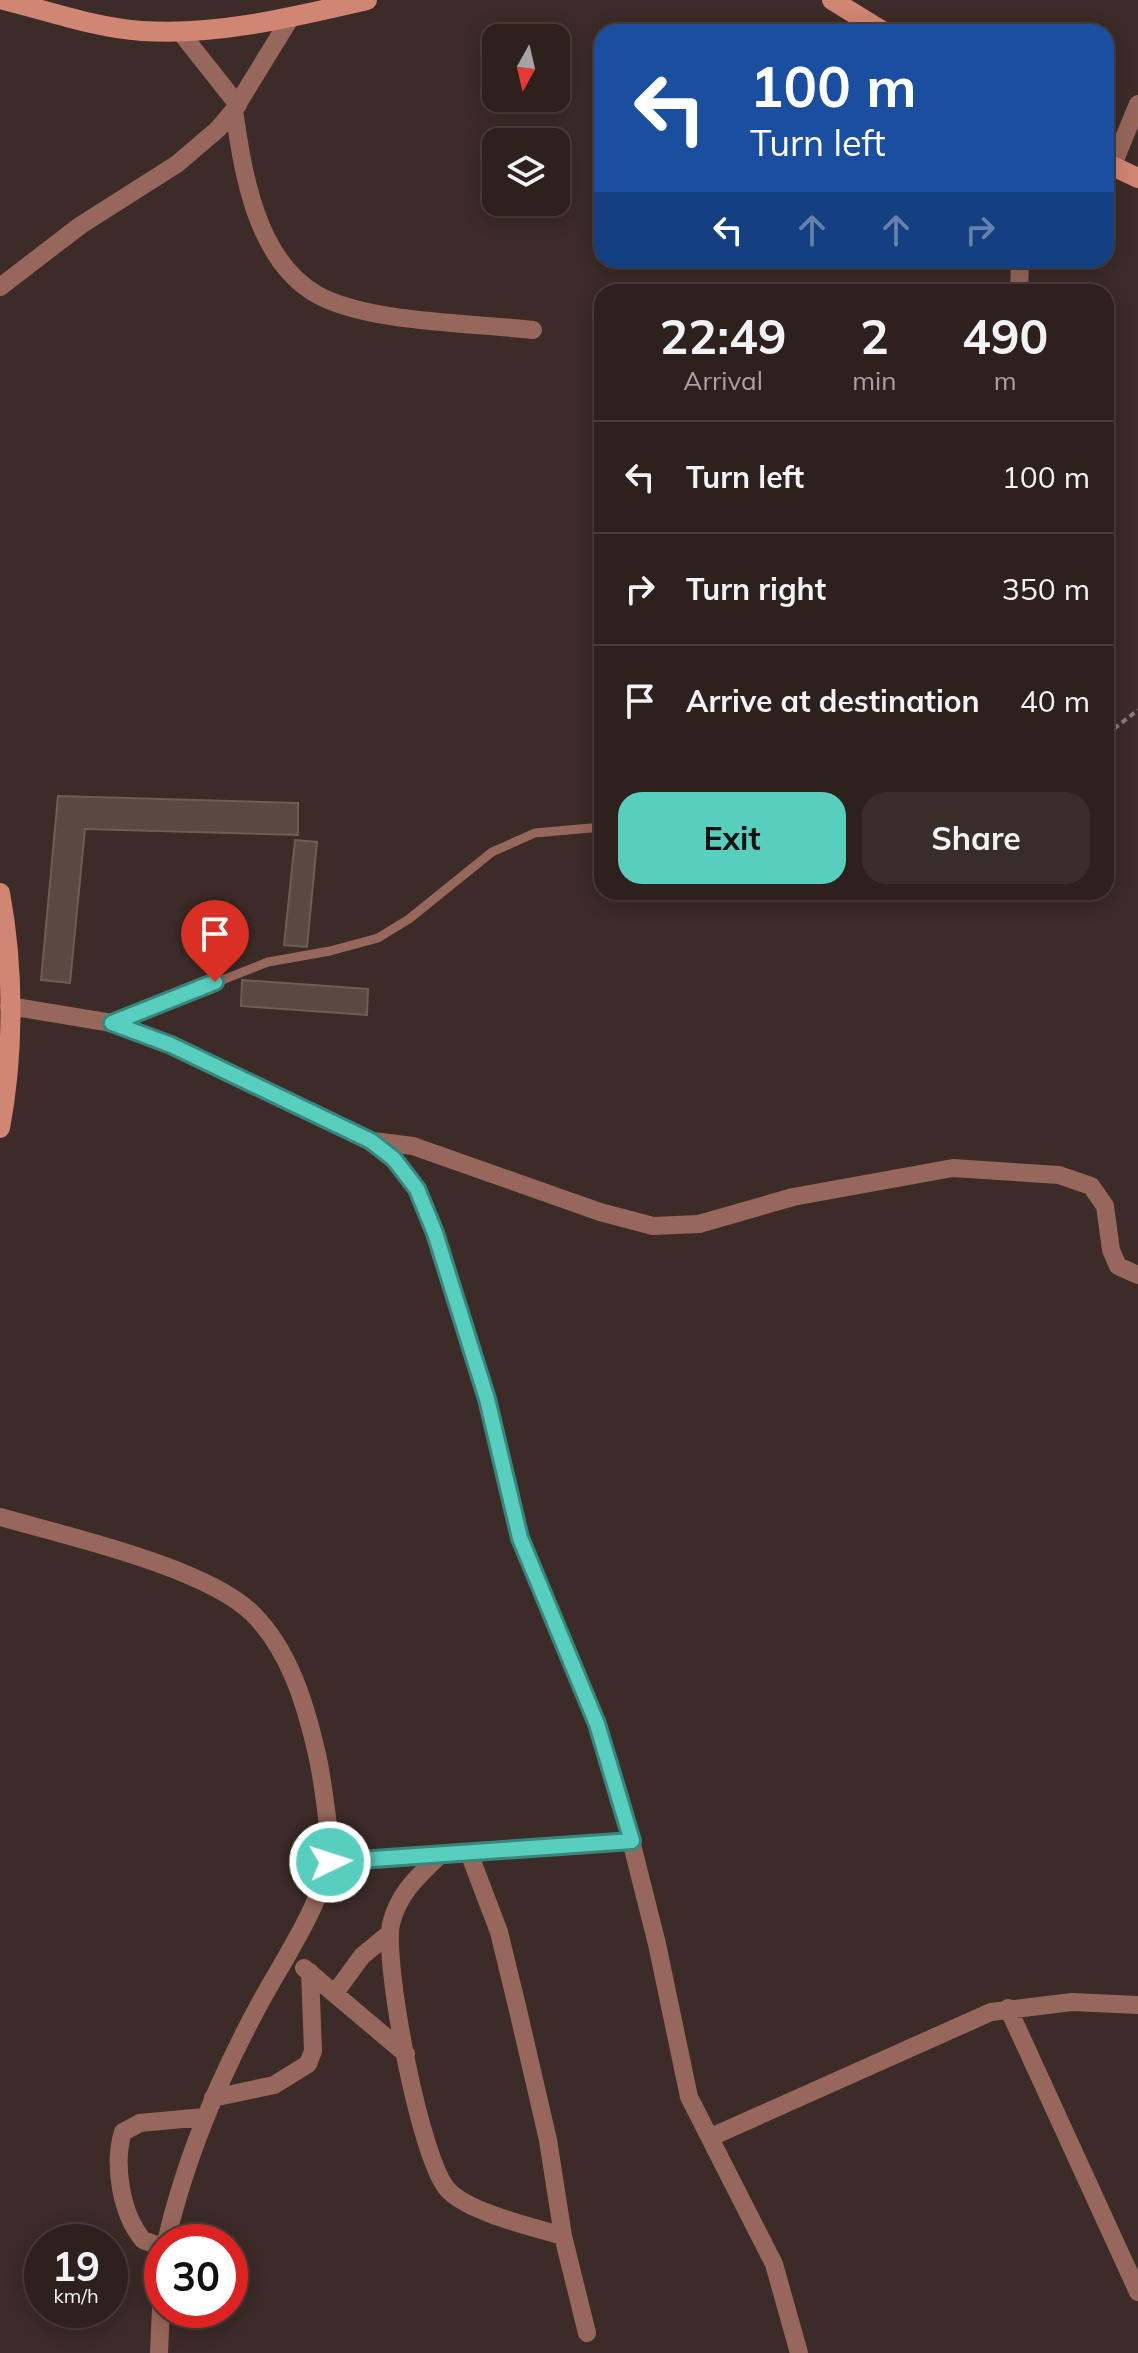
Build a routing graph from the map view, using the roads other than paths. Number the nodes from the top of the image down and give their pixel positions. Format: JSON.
{"nodes":[{"id":1,"x":4,"y":0,"type":"edge"},
{"id":2,"x":367,"y":0,"type":"edge"},
{"id":3,"x":832,"y":0,"type":"edge"},
{"id":4,"x":291,"y":17,"type":"junction"},
{"id":5,"x":871,"y":24,"type":"edge"},
{"id":6,"x":181,"y":33,"type":"junction"},
{"id":7,"x":1138,"y":104,"type":"edge"},
{"id":8,"x":236,"y":108,"type":"junction"},
{"id":9,"x":1114,"y":154,"type":"edge"},
{"id":10,"x":1114,"y":167,"type":"edge"},
{"id":11,"x":1138,"y":178,"type":"edge"},
{"id":12,"x":0,"y":287,"type":"edge"},
{"id":13,"x":533,"y":330,"type":"dead end"},
{"id":14,"x":594,"y":828,"type":"edge"},
{"id":15,"x":0,"y":893,"type":"edge"},
{"id":16,"x":9,"y":1006,"type":"junction"},
{"id":17,"x":112,"y":1023,"type":"junction"},
{"id":18,"x":0,"y":1128,"type":"edge"},
{"id":19,"x":371,"y":1141,"type":"junction"},
{"id":20,"x":1138,"y":1275,"type":"edge"},
{"id":21,"x":0,"y":1517,"type":"edge"},
{"id":22,"x":632,"y":1841,"type":"junction"},
{"id":23,"x":469,"y":1853,"type":"junction"},
{"id":24,"x":440,"y":1855,"type":"junction"},
{"id":25,"x":330,"y":1862,"type":"junction"},
{"id":26,"x":390,"y":1933,"type":"junction"},
{"id":27,"x":289,"y":1956,"type":"junction"},
{"id":28,"x":310,"y":1972,"type":"junction"},
{"id":29,"x":338,"y":1995,"type":"junction"},
{"id":30,"x":1138,"y":2005,"type":"edge"},
{"id":31,"x":1008,"y":2008,"type":"junction"},
{"id":32,"x":313,"y":2028,"type":"junction"},
{"id":33,"x":406,"y":2054,"type":"junction"},
{"id":34,"x":213,"y":2098,"type":"junction"},
{"id":35,"x":204,"y":2117,"type":"junction"},
{"id":36,"x":711,"y":2137,"type":"junction"},
{"id":37,"x":170,"y":2224,"type":"edge"},
{"id":38,"x":563,"y":2236,"type":"junction"},
{"id":39,"x":144,"y":2240,"type":"edge"},
{"id":40,"x":1138,"y":2292,"type":"edge"},
{"id":41,"x":160,"y":2328,"type":"edge"},
{"id":42,"x":587,"y":2333,"type":"dead end"},
{"id":43,"x":159,"y":2353,"type":"edge"},
{"id":44,"x":799,"y":2353,"type":"edge"}],
"edges":[{"from":1,"to":6,"type":"street"},
{"from":2,"to":4,"type":"street"},
{"from":3,"to":5,"type":"street"},
{"from":4,"to":6,"type":"street"},
{"from":4,"to":8,"type":"street"},
{"from":6,"to":8,"type":"street"},
{"from":7,"to":9,"type":"street"},
{"from":8,"to":12,"type":"street"},
{"from":8,"to":13,"type":"street"},
{"from":10,"to":11,"type":"street"},
{"from":14,"to":17,"type":"lane"},
{"from":15,"to":16,"type":"street"},
{"from":16,"to":17,"type":"street"},
{"from":16,"to":18,"type":"street"},
{"from":17,"to":19,"type":"street"},
{"from":19,"to":20,"type":"street"},
{"from":19,"to":22,"type":"street"},
{"from":21,"to":25,"type":"street"},
{"from":22,"to":23,"type":"street"},
{"from":22,"to":36,"type":"street"},
{"from":23,"to":24,"type":"street"},
{"from":23,"to":38,"type":"street"},
{"from":24,"to":25,"type":"street"},
{"from":24,"to":26,"type":"street"},
{"from":25,"to":27,"type":"street"},
{"from":26,"to":29,"type":"street"},
{"from":26,"to":33,"type":"street"},
{"from":27,"to":28,"type":"street"},
{"from":27,"to":34,"type":"street"},
{"from":28,"to":29,"type":"street"},
{"from":28,"to":32,"type":"street"},
{"from":29,"to":32,"type":"street"},
{"from":29,"to":33,"type":"street"},
{"from":30,"to":31,"type":"street"},
{"from":31,"to":36,"type":"street"},
{"from":31,"to":40,"type":"street"},
{"from":32,"to":34,"type":"street"},
{"from":33,"to":38,"type":"street"},
{"from":34,"to":35,"type":"street"},
{"from":35,"to":37,"type":"street"},
{"from":35,"to":39,"type":"street"},
{"from":36,"to":44,"type":"street"},
{"from":38,"to":42,"type":"street"},
{"from":41,"to":43,"type":"street"}]}
